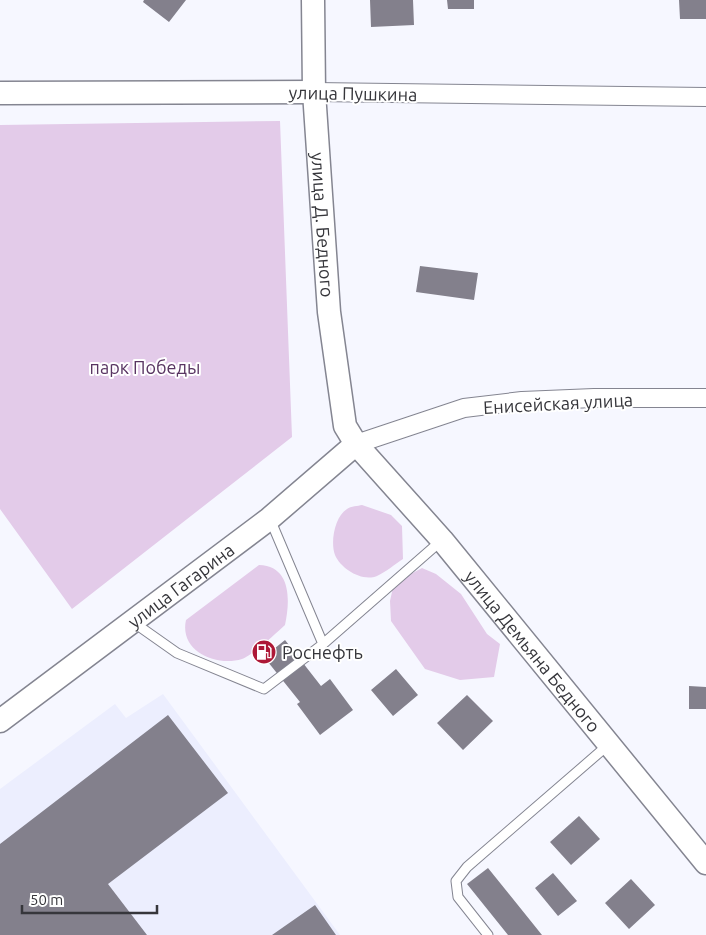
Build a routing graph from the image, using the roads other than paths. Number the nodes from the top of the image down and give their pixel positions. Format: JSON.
{"nodes":[{"id":1,"x":313,"y":0,"type":"edge"},
{"id":2,"x":314,"y":92,"type":"junction"},
{"id":3,"x":0,"y":93,"type":"edge"},
{"id":4,"x":706,"y":97,"type":"edge"},
{"id":5,"x":706,"y":398,"type":"edge"},
{"id":6,"x":356,"y":444,"type":"junction"},
{"id":7,"x":270,"y":519,"type":"junction"},
{"id":8,"x":442,"y":540,"type":"junction"},
{"id":9,"x":133,"y":622,"type":"junction"},
{"id":10,"x":323,"y":644,"type":"junction"},
{"id":11,"x":0,"y":721,"type":"edge"},
{"id":12,"x":608,"y":745,"type":"junction"},
{"id":13,"x":704,"y":855,"type":"edge"},
{"id":14,"x":488,"y":935,"type":"edge"}],
"edges":[{"from":1,"to":2,"type":"street","name":"улица Д. Бедного"},
{"from":2,"to":3,"type":"street","name":"улица Пушкина"},
{"from":2,"to":4,"type":"street","name":"улица Пушкина"},
{"from":2,"to":6,"type":"street","name":"улица Д. Бедного"},
{"from":5,"to":6,"type":"street","name":"Енисейская улица"},
{"from":6,"to":7,"type":"street","name":"улица Гагарина"},
{"from":6,"to":8,"type":"street","name":"улица Демьяна Бедного"},
{"from":7,"to":9,"type":"street","name":"улица Гагарина"},
{"from":7,"to":10,"type":"lane"},
{"from":8,"to":10,"type":"lane"},
{"from":8,"to":12,"type":"street","name":"улица Демьяна Бедного"},
{"from":9,"to":10,"type":"lane"},
{"from":9,"to":11,"type":"street","name":"улица Гагарина"},
{"from":12,"to":13,"type":"street","name":"улица Демьяна Бедного"},
{"from":12,"to":14,"type":"lane"}]}
